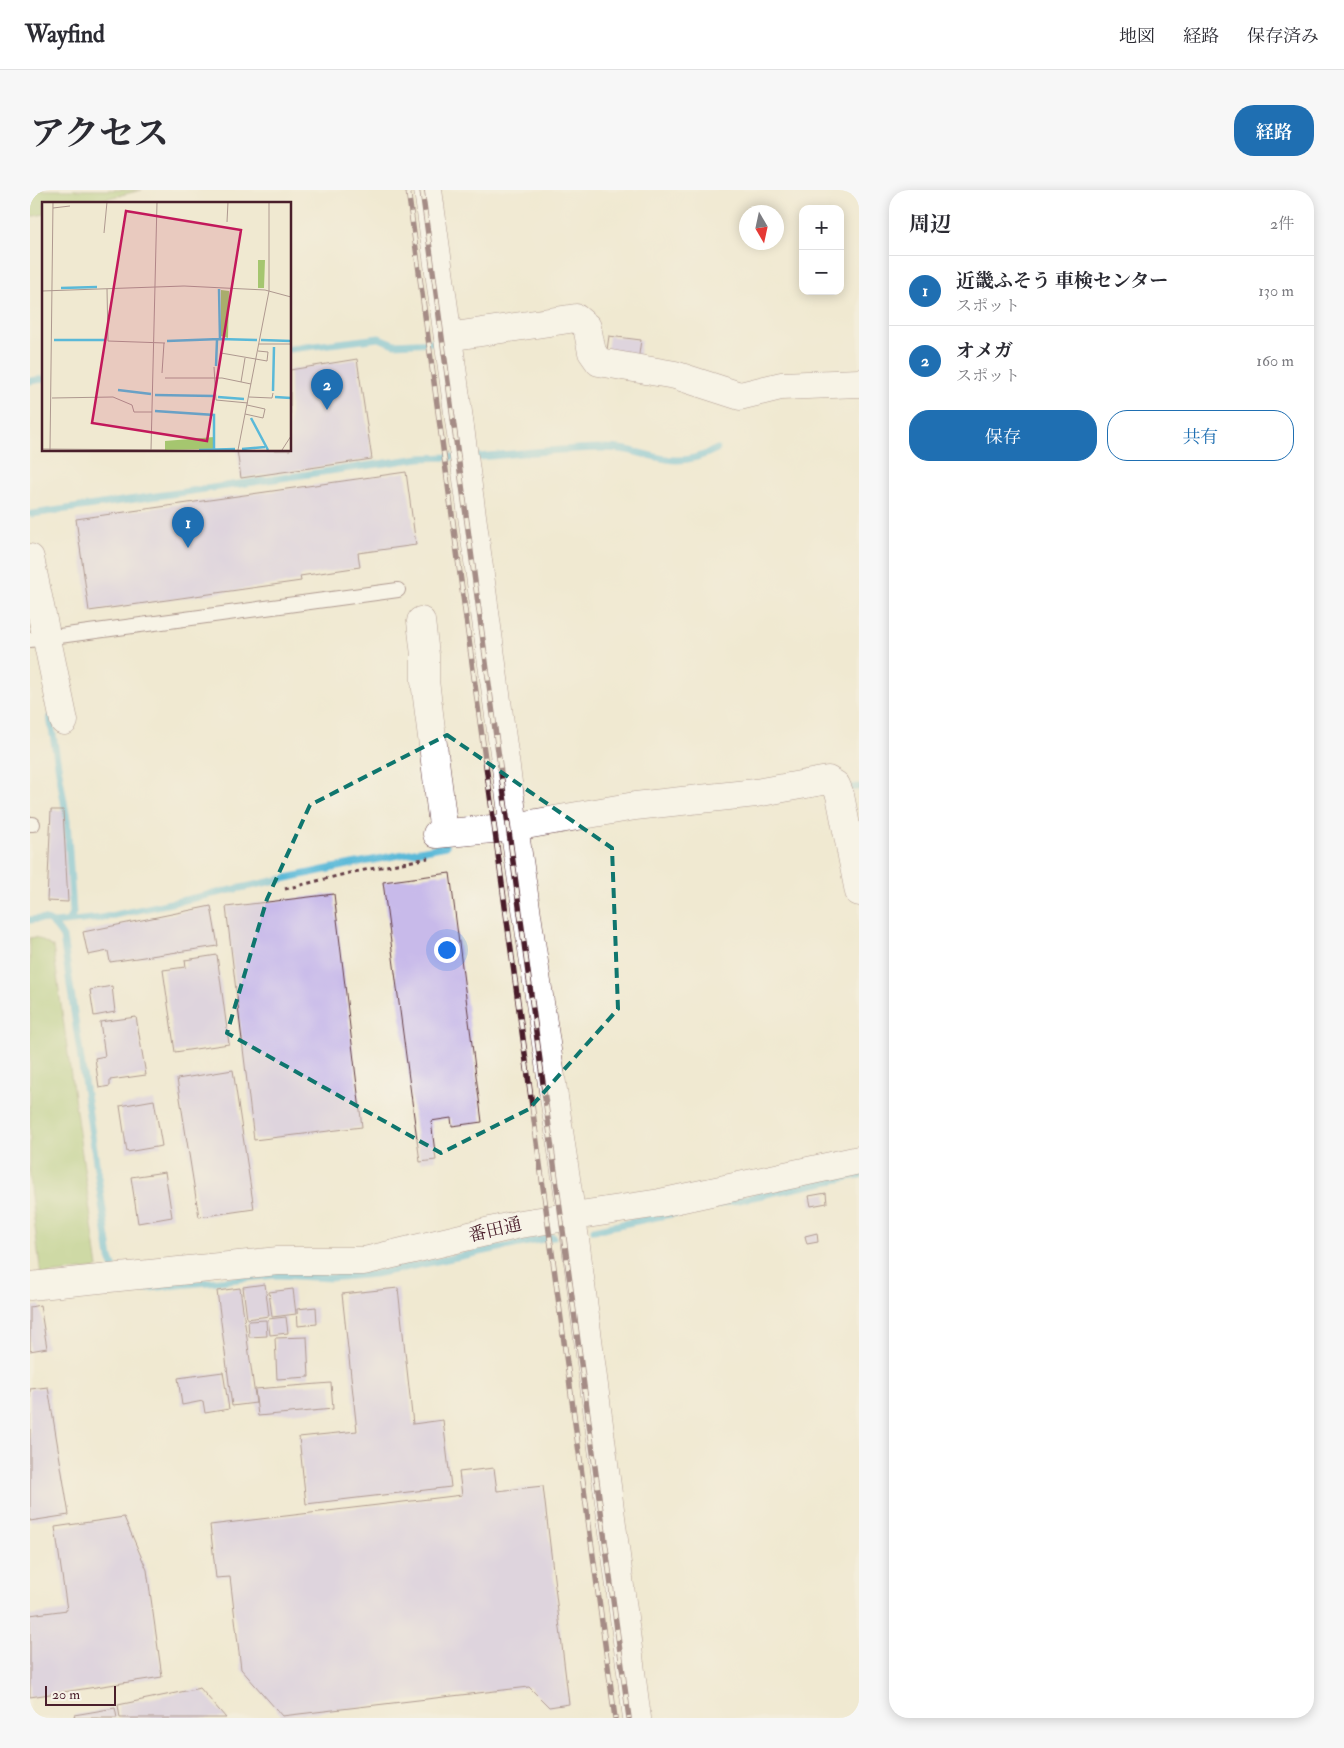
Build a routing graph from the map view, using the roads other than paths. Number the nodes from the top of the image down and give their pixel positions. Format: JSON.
{"nodes":[{"id":1,"x":428,"y":190,"type":"edge"},
{"id":2,"x":448,"y":337,"type":"junction"},
{"id":3,"x":859,"y":383,"type":"edge"},
{"id":4,"x":30,"y":558,"type":"edge"},
{"id":5,"x":398,"y":590,"type":"dead end"},
{"id":6,"x":421,"y":621,"type":"dead end"},
{"id":7,"x":38,"y":640,"type":"edge"},
{"id":8,"x":64,"y":721,"type":"dead end"},
{"id":9,"x":516,"y":835,"type":"junction"},
{"id":10,"x":859,"y":892,"type":"edge"},
{"id":11,"x":859,"y":1160,"type":"edge"},
{"id":12,"x":571,"y":1216,"type":"junction"},
{"id":13,"x":30,"y":1286,"type":"edge"},
{"id":14,"x":637,"y":1718,"type":"edge"}],
"edges":[{"from":1,"to":2,"type":"street"},
{"from":2,"to":3,"type":"street"},
{"from":2,"to":9,"type":"street"},
{"from":4,"to":7,"type":"street"},
{"from":5,"to":7,"type":"lane"},
{"from":6,"to":9,"type":"street"},
{"from":7,"to":8,"type":"street"},
{"from":9,"to":10,"type":"street"},
{"from":9,"to":12,"type":"street"},
{"from":11,"to":12,"type":"street","name":"番田通"},
{"from":12,"to":13,"type":"street","name":"番田通"},
{"from":12,"to":14,"type":"street"}]}
